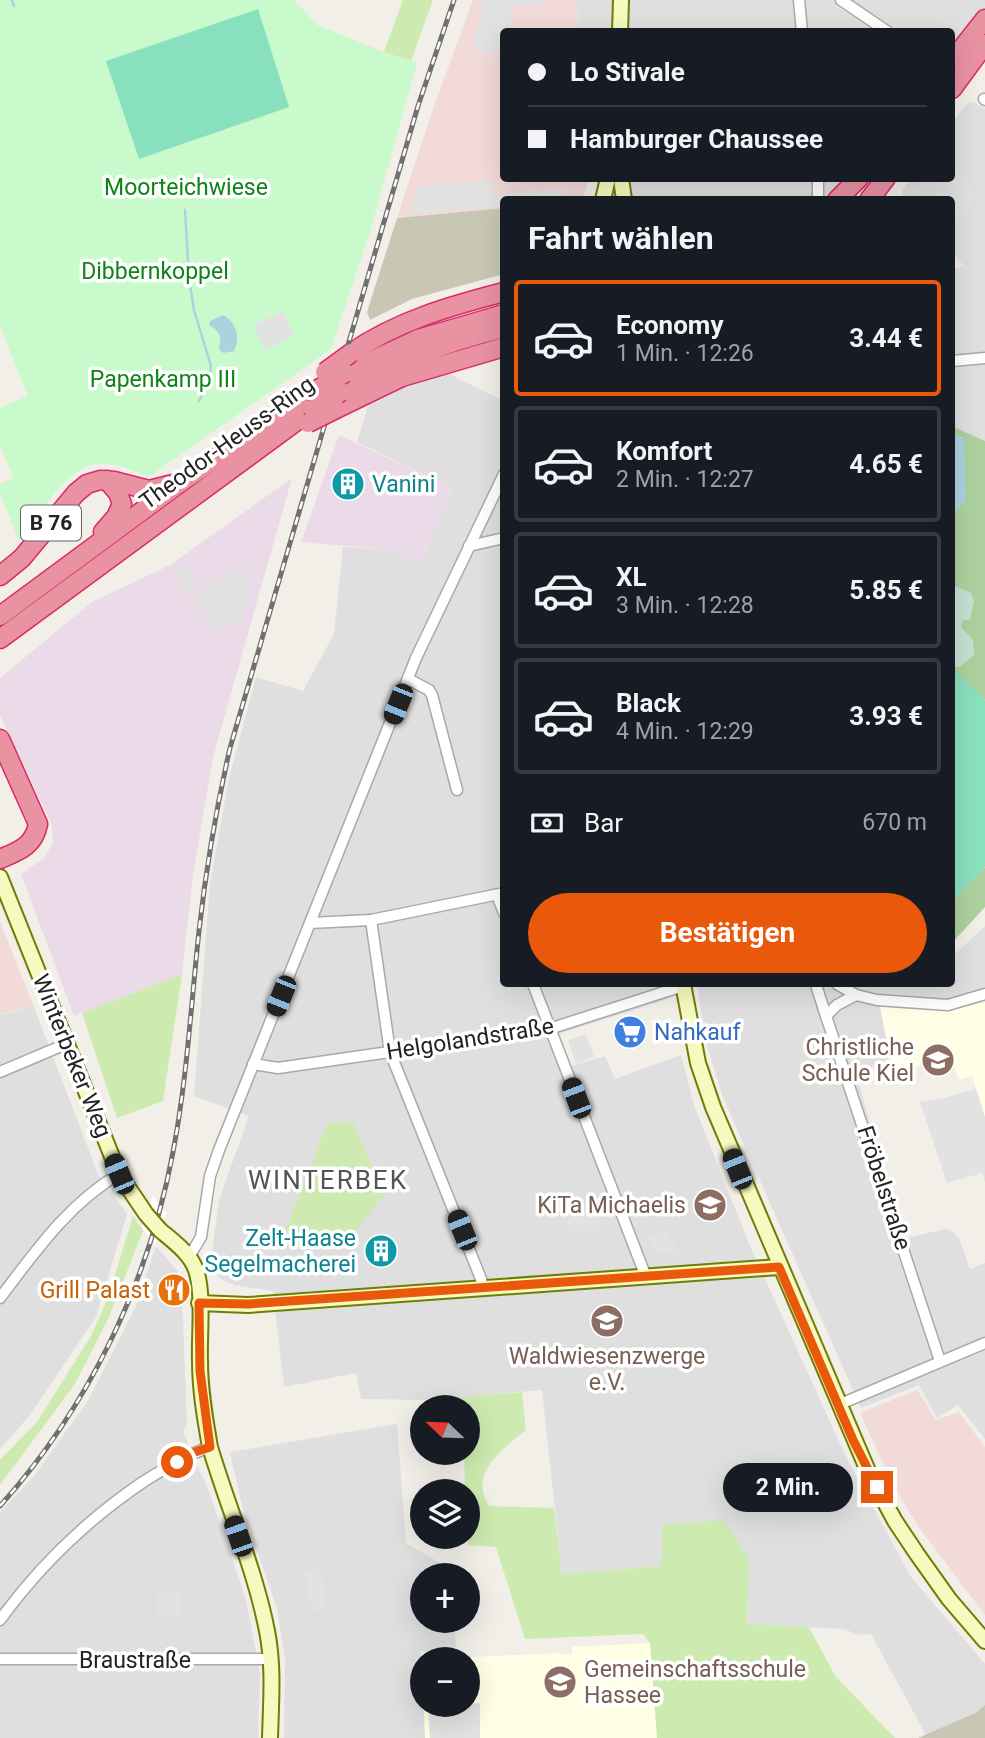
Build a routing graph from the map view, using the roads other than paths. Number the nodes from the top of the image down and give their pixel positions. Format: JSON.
{"nodes":[{"id":1,"x":621,"y":0,"type":"edge"},
{"id":2,"x":799,"y":0,"type":"edge"},
{"id":3,"x":841,"y":0,"type":"edge"},
{"id":4,"x":985,"y":19,"type":"edge"},
{"id":5,"x":620,"y":28,"type":"edge"},
{"id":6,"x":802,"y":28,"type":"edge"},
{"id":7,"x":882,"y":28,"type":"edge"},
{"id":8,"x":985,"y":44,"type":"edge"},
{"id":9,"x":955,"y":57,"type":"edge"},
{"id":10,"x":955,"y":85,"type":"edge"},
{"id":11,"x":855,"y":182,"type":"edge"},
{"id":12,"x":883,"y":182,"type":"edge"},
{"id":13,"x":841,"y":196,"type":"edge"},
{"id":14,"x":872,"y":196,"type":"edge"},
{"id":15,"x":500,"y":293,"type":"edge"},
{"id":16,"x":500,"y":315,"type":"edge"},
{"id":17,"x":500,"y":329,"type":"edge"},
{"id":18,"x":500,"y":348,"type":"edge"},
{"id":19,"x":985,"y":358,"type":"edge"},
{"id":20,"x":955,"y":361,"type":"edge"},
{"id":21,"x":322,"y":380,"type":"junction"},
{"id":22,"x":339,"y":400,"type":"junction"},
{"id":23,"x":107,"y":480,"type":"junction"},
{"id":24,"x":184,"y":480,"type":"junction"},
{"id":25,"x":500,"y":482,"type":"edge"},
{"id":26,"x":500,"y":539,"type":"edge"},
{"id":27,"x":469,"y":546,"type":"junction"},
{"id":28,"x":80,"y":559,"type":"junction"},
{"id":29,"x":0,"y":576,"type":"edge"},
{"id":30,"x":0,"y":616,"type":"edge"},
{"id":31,"x":7,"y":634,"type":"edge"},
{"id":32,"x":0,"y":646,"type":"edge"},
{"id":33,"x":408,"y":679,"type":"junction"},
{"id":34,"x":0,"y":739,"type":"edge"},
{"id":35,"x":457,"y":790,"type":"dead end"},
{"id":36,"x":0,"y":859,"type":"edge"},
{"id":37,"x":0,"y":877,"type":"edge"},
{"id":38,"x":500,"y":894,"type":"edge"},
{"id":39,"x":371,"y":920,"type":"junction"},
{"id":40,"x":310,"y":923,"type":"junction"},
{"id":41,"x":534,"y":987,"type":"edge"},
{"id":42,"x":677,"y":987,"type":"edge"},
{"id":43,"x":683,"y":987,"type":"edge"},
{"id":44,"x":841,"y":987,"type":"edge"},
{"id":45,"x":817,"y":988,"type":"dead end"},
{"id":46,"x":985,"y":994,"type":"edge"},
{"id":47,"x":856,"y":995,"type":"junction"},
{"id":48,"x":826,"y":1016,"type":"junction"},
{"id":49,"x":549,"y":1029,"type":"junction"},
{"id":50,"x":66,"y":1044,"type":"junction"},
{"id":51,"x":390,"y":1052,"type":"junction"},
{"id":52,"x":253,"y":1064,"type":"junction"},
{"id":53,"x":0,"y":1072,"type":"edge"},
{"id":54,"x":119,"y":1174,"type":"junction"},
{"id":55,"x":189,"y":1257,"type":"junction"},
{"id":56,"x":779,"y":1267,"type":"junction"},
{"id":57,"x":646,"y":1278,"type":"junction"},
{"id":58,"x":483,"y":1289,"type":"junction"},
{"id":59,"x":0,"y":1298,"type":"edge"},
{"id":60,"x":199,"y":1303,"type":"junction"},
{"id":61,"x":985,"y":1343,"type":"edge"},
{"id":62,"x":940,"y":1361,"type":"junction"},
{"id":63,"x":838,"y":1405,"type":"junction"},
{"id":64,"x":210,"y":1447,"type":"junction"},
{"id":65,"x":0,"y":1620,"type":"edge"},
{"id":66,"x":985,"y":1642,"type":"edge"},
{"id":67,"x":0,"y":1660,"type":"edge"},
{"id":68,"x":271,"y":1660,"type":"junction"},
{"id":69,"x":270,"y":1738,"type":"edge"}],
"edges":[{"from":1,"to":5,"type":"street"},
{"from":2,"to":6,"type":"street"},
{"from":3,"to":7,"type":"street"},
{"from":4,"to":9,"type":"highway"},
{"from":8,"to":10,"type":"highway"},
{"from":11,"to":13,"type":"highway"},
{"from":12,"to":14,"type":"highway"},
{"from":15,"to":21,"type":"highway","bridge":true},
{"from":16,"to":21,"type":"highway","name":"Theodor-Heuss-Ring","bridge":true},
{"from":17,"to":22,"type":"highway","name":"Theodor-Heuss-Ring","number":"B 76"},
{"from":18,"to":22,"type":"highway"},
{"from":19,"to":20,"type":"street"},
{"from":21,"to":24,"type":"highway","name":"Theodor-Heuss-Ring"},
{"from":22,"to":31,"type":"highway","name":"Theodor-Heuss-Ring","number":"B 76","bridge":true},
{"from":23,"to":24,"type":"highway"},
{"from":23,"to":28,"type":"highway","number":"B 76"},
{"from":23,"to":29,"type":"highway","number":"B 76"},
{"from":24,"to":28,"type":"highway","name":"Theodor-Heuss-Ring"},
{"from":25,"to":27,"type":"street"},
{"from":26,"to":27,"type":"street"},
{"from":27,"to":33,"type":"street"},
{"from":28,"to":30,"type":"highway","name":"Theodor-Heuss-Ring"},
{"from":31,"to":32,"type":"highway","number":"B 76"},
{"from":33,"to":35,"type":"street"},
{"from":33,"to":40,"type":"street"},
{"from":34,"to":36,"type":"highway"},
{"from":37,"to":50,"type":"street","name":"Winterbeker Weg"},
{"from":38,"to":39,"type":"street"},
{"from":39,"to":40,"type":"street"},
{"from":39,"to":51,"type":"street"},
{"from":40,"to":52,"type":"street"},
{"from":41,"to":49,"type":"street"},
{"from":42,"to":49,"type":"street","name":"Helgolandstraße"},
{"from":43,"to":56,"type":"street"},
{"from":44,"to":47,"type":"street"},
{"from":45,"to":48,"type":"street","name":"Fröbelstraße"},
{"from":46,"to":47,"type":"street"},
{"from":47,"to":48,"type":"street"},
{"from":48,"to":62,"type":"street","name":"Fröbelstraße"},
{"from":49,"to":51,"type":"street","name":"Helgolandstraße"},
{"from":49,"to":57,"type":"street"},
{"from":50,"to":53,"type":"street"},
{"from":50,"to":54,"type":"street","name":"Winterbeker Weg"},
{"from":51,"to":52,"type":"street","name":"Helgolandstraße"},
{"from":51,"to":58,"type":"street"},
{"from":52,"to":55,"type":"street"},
{"from":54,"to":55,"type":"street","name":"Winterbeker Weg","bridge":true},
{"from":54,"to":59,"type":"street"},
{"from":55,"to":60,"type":"street"},
{"from":56,"to":57,"type":"street"},
{"from":56,"to":63,"type":"street"},
{"from":57,"to":58,"type":"street"},
{"from":58,"to":60,"type":"street"},
{"from":60,"to":64,"type":"street"},
{"from":61,"to":62,"type":"street"},
{"from":62,"to":63,"type":"street"},
{"from":63,"to":66,"type":"street"},
{"from":64,"to":65,"type":"street"},
{"from":64,"to":68,"type":"street"},
{"from":67,"to":68,"type":"street","name":"Braustraße"},
{"from":68,"to":69,"type":"street"}]}
